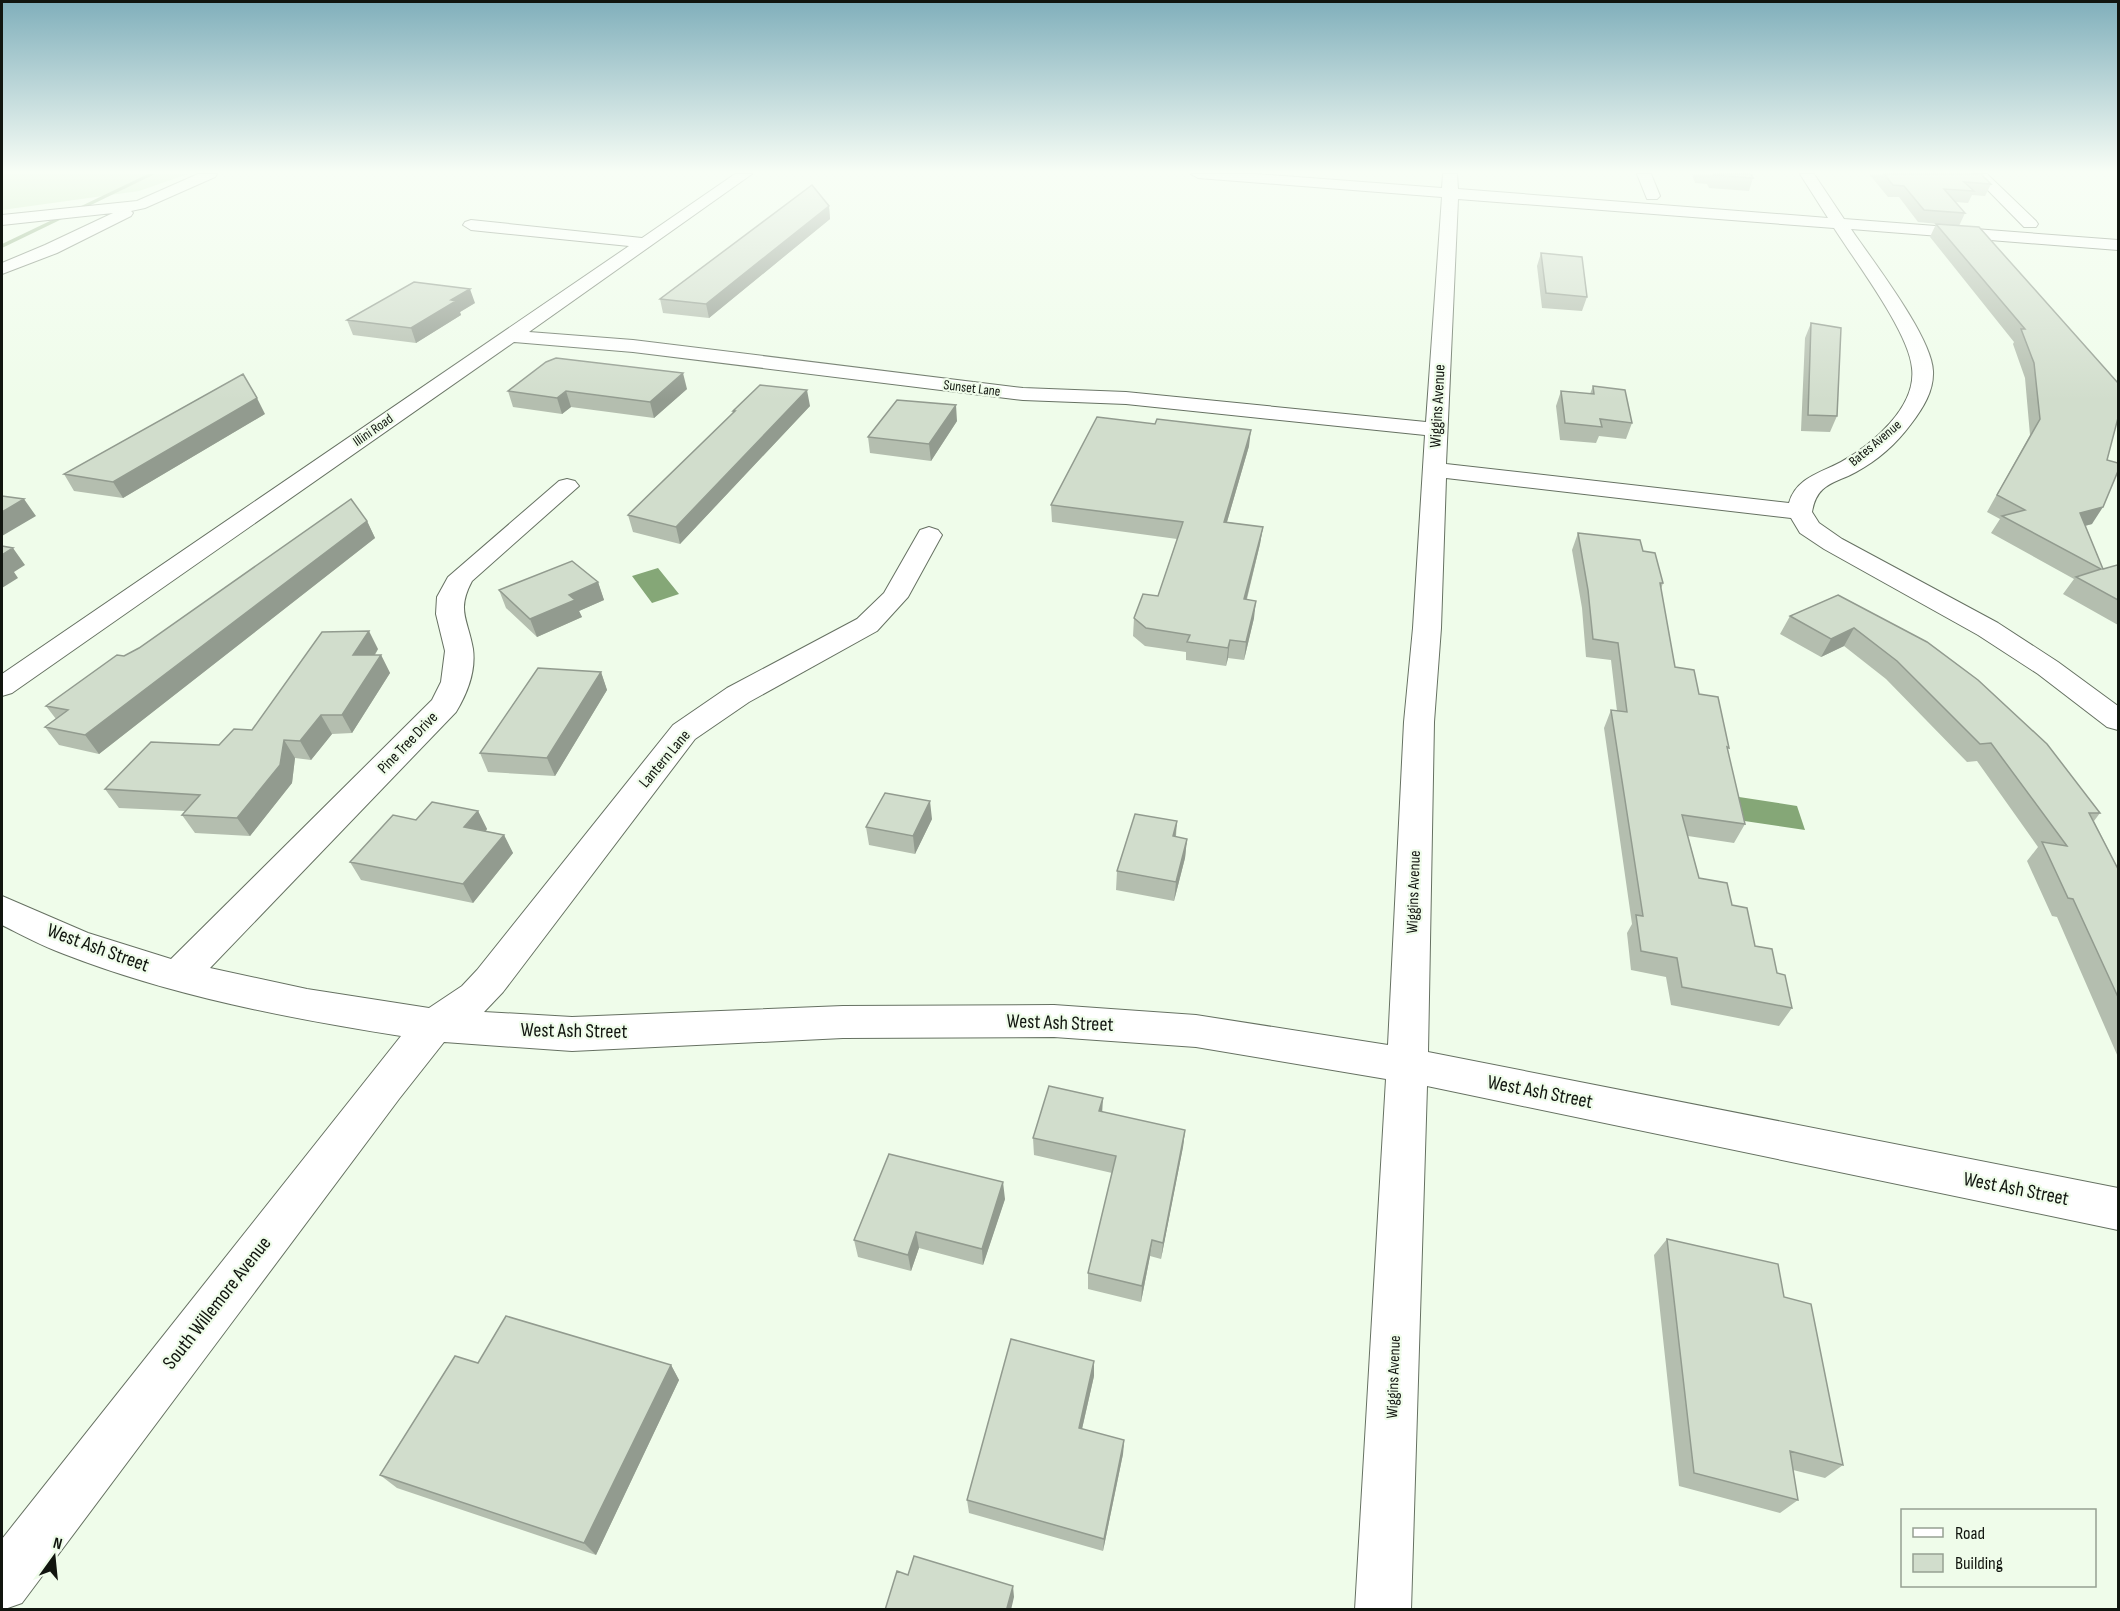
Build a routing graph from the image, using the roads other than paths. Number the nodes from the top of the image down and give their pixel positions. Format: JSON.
{"nodes":[{"id":1,"x":48,"y":249,"type":"edge"},
{"id":2,"x":637,"y":249,"type":"edge"},
{"id":3,"x":1447,"y":249,"type":"edge"},
{"id":4,"x":1857,"y":249,"type":"edge"},
{"id":5,"x":2,"y":269,"type":"edge"},
{"id":6,"x":508,"y":336,"type":"junction"},
{"id":7,"x":1437,"y":430,"type":"junction"},
{"id":8,"x":1434,"y":470,"type":"junction"},
{"id":9,"x":567,"y":486,"type":"dead end"},
{"id":10,"x":1800,"y":512,"type":"junction"},
{"id":11,"x":929,"y":535,"type":"dead end"},
{"id":12,"x":2,"y":687,"type":"edge"},
{"id":13,"x":2118,"y":720,"type":"edge"},
{"id":14,"x":2,"y":910,"type":"edge"},
{"id":15,"x":178,"y":976,"type":"junction"},
{"id":16,"x":434,"y":1025,"type":"junction"},
{"id":17,"x":1407,"y":1065,"type":"junction"},
{"id":18,"x":2118,"y":1209,"type":"edge"},
{"id":19,"x":2,"y":1583,"type":"edge"},
{"id":20,"x":1383,"y":1610,"type":"edge"}],
"edges":[{"from":1,"to":5,"type":"street"},
{"from":2,"to":6,"type":"street","name":"Illini Road"},
{"from":3,"to":7,"type":"street","name":"Wiggins Avenue"},
{"from":4,"to":10,"type":"street","name":"Bates Avenue"},
{"from":6,"to":7,"type":"street","name":"Sunset Lane"},
{"from":6,"to":12,"type":"street","name":"Illini Road"},
{"from":7,"to":8,"type":"street","name":"Wiggins Avenue"},
{"from":8,"to":10,"type":"street"},
{"from":8,"to":17,"type":"street","name":"Wiggins Avenue"},
{"from":9,"to":15,"type":"street","name":"Pine Tree Drive"},
{"from":10,"to":13,"type":"street"},
{"from":11,"to":16,"type":"street","name":"Lantern Lane"},
{"from":14,"to":15,"type":"street","name":"West Ash Street"},
{"from":15,"to":16,"type":"street","name":"West Ash Street"},
{"from":16,"to":17,"type":"street","name":"West Ash Street"},
{"from":16,"to":19,"type":"street","name":"South Willemore Avenue"},
{"from":17,"to":18,"type":"street","name":"West Ash Street"},
{"from":17,"to":20,"type":"street","name":"Wiggins Avenue"}]}
